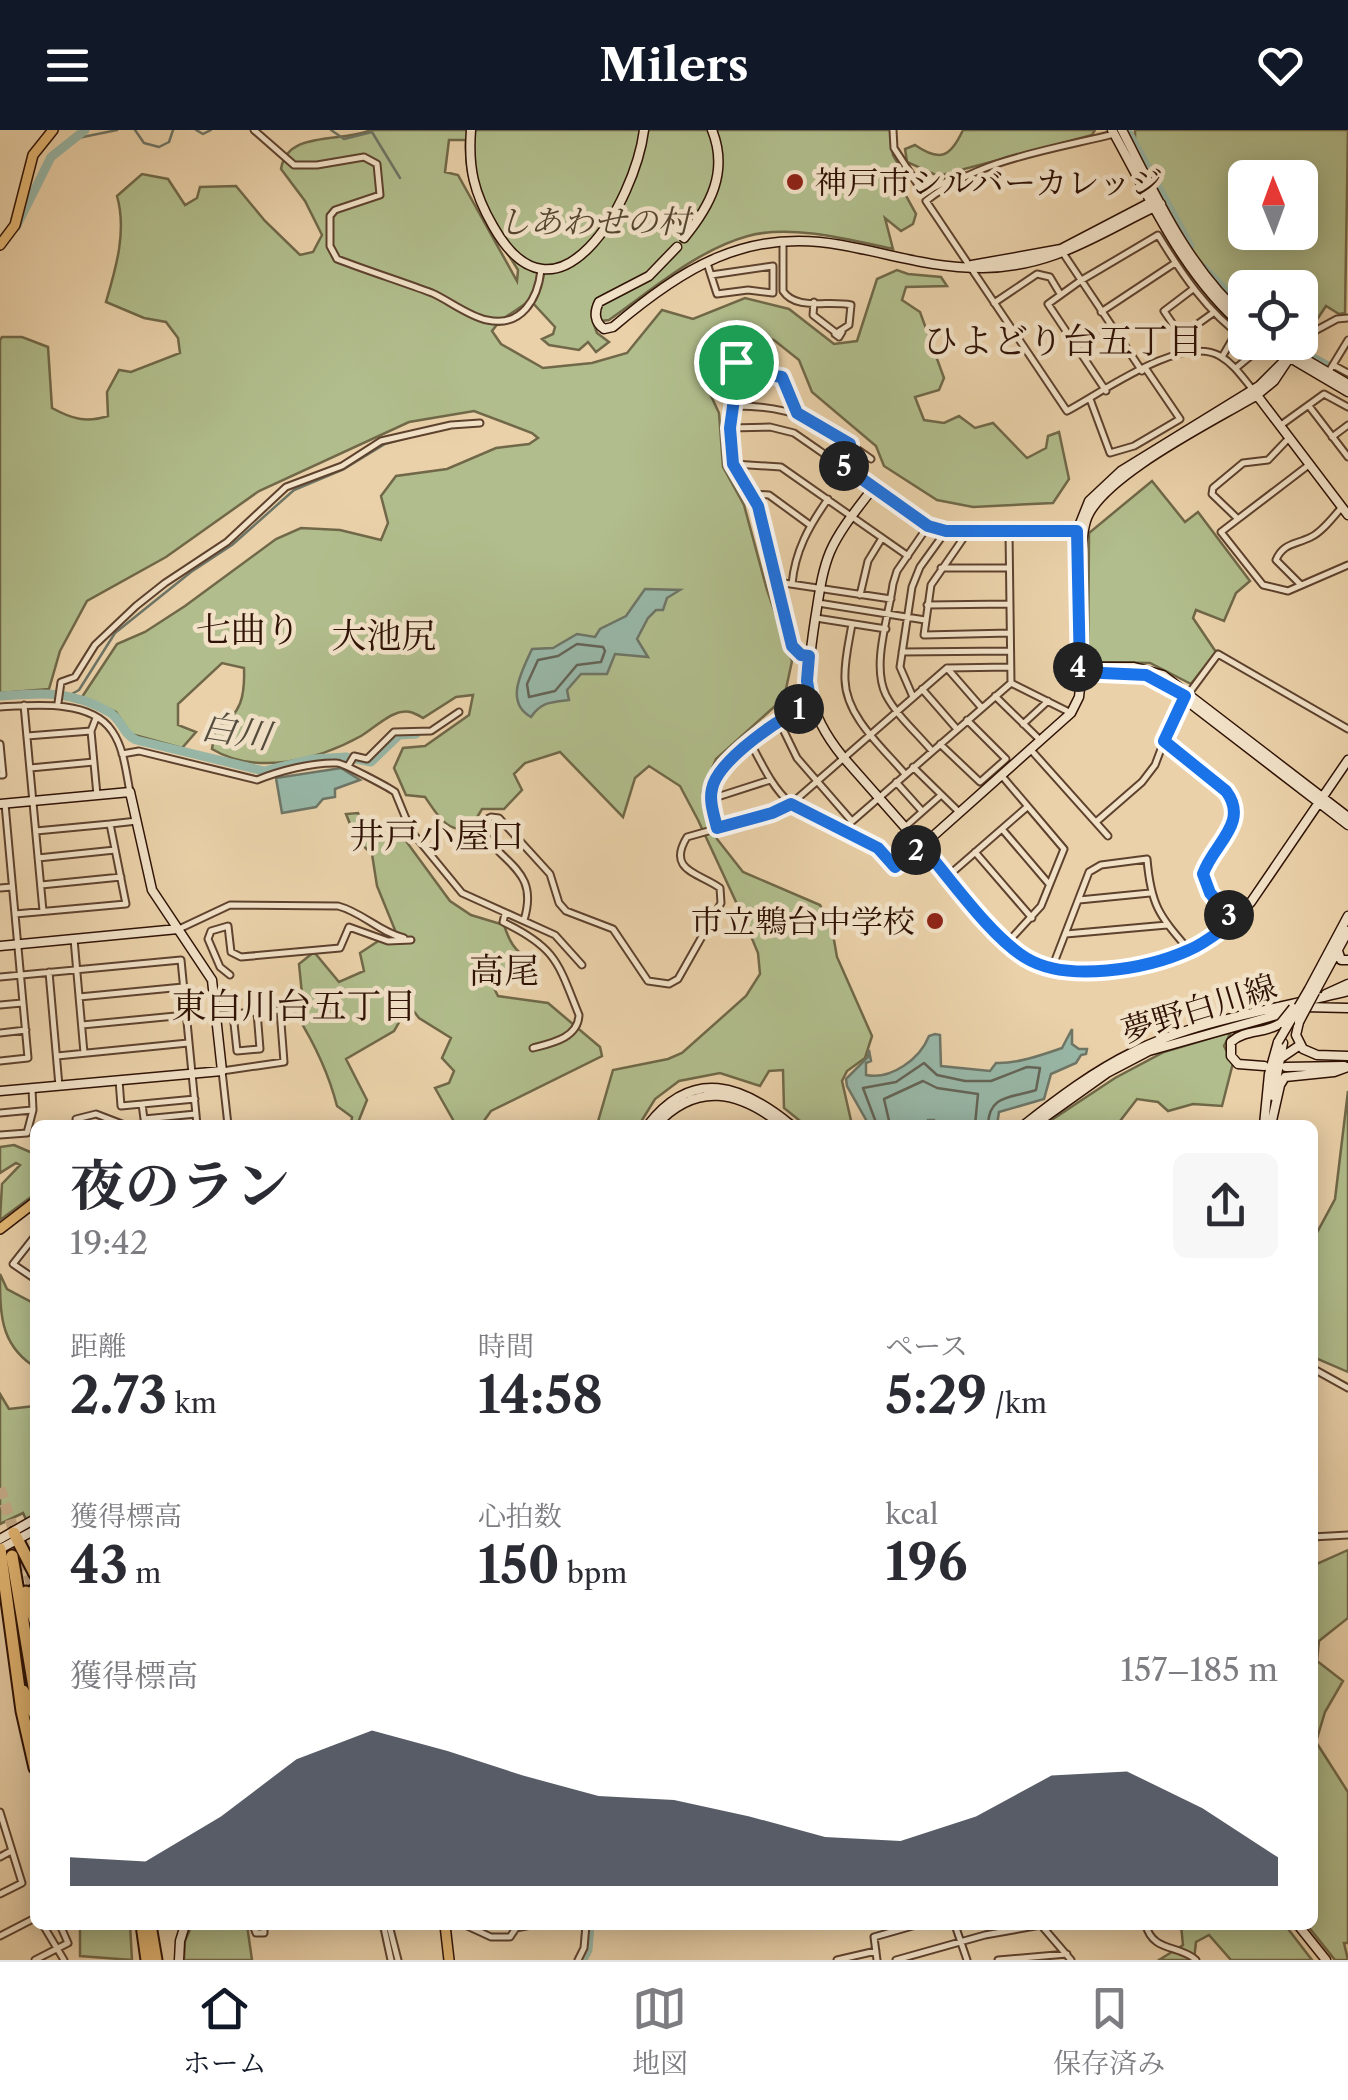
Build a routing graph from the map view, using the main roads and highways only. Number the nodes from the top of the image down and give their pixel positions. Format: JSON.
{"nodes":[{"id":1,"x":54,"y":130,"type":"edge"},
{"id":2,"x":0,"y":244,"type":"edge"},
{"id":3,"x":30,"y":1206,"type":"edge"},
{"id":4,"x":0,"y":1228,"type":"edge"},
{"id":5,"x":16,"y":1537,"type":"tunnel mouth"},
{"id":6,"x":7,"y":1552,"type":"edge"},
{"id":7,"x":30,"y":1564,"type":"tunnel mouth"},
{"id":8,"x":30,"y":1609,"type":"edge"},
{"id":9,"x":30,"y":1669,"type":"edge"},
{"id":10,"x":18,"y":1678,"type":"junction"},
{"id":11,"x":30,"y":1705,"type":"edge"},
{"id":12,"x":30,"y":1752,"type":"edge"},
{"id":13,"x":143,"y":1930,"type":"edge"},
{"id":14,"x":151,"y":1930,"type":"edge"},
{"id":15,"x":446,"y":1930,"type":"edge"},
{"id":16,"x":147,"y":1960,"type":"edge"},
{"id":17,"x":156,"y":1960,"type":"edge"},
{"id":18,"x":449,"y":1960,"type":"edge"}],
"edges":[{"from":1,"to":2,"type":"main road"},
{"from":3,"to":4,"type":"main road"},
{"from":5,"to":7,"type":"highway"},
{"from":6,"to":8,"type":"highway"},
{"from":6,"to":9,"type":"highway"},
{"from":6,"to":10,"type":"highway"},
{"from":10,"to":11,"type":"highway"},
{"from":10,"to":12,"type":"highway"},
{"from":13,"to":16,"type":"highway"},
{"from":14,"to":17,"type":"highway"},
{"from":15,"to":18,"type":"main road"}]}
